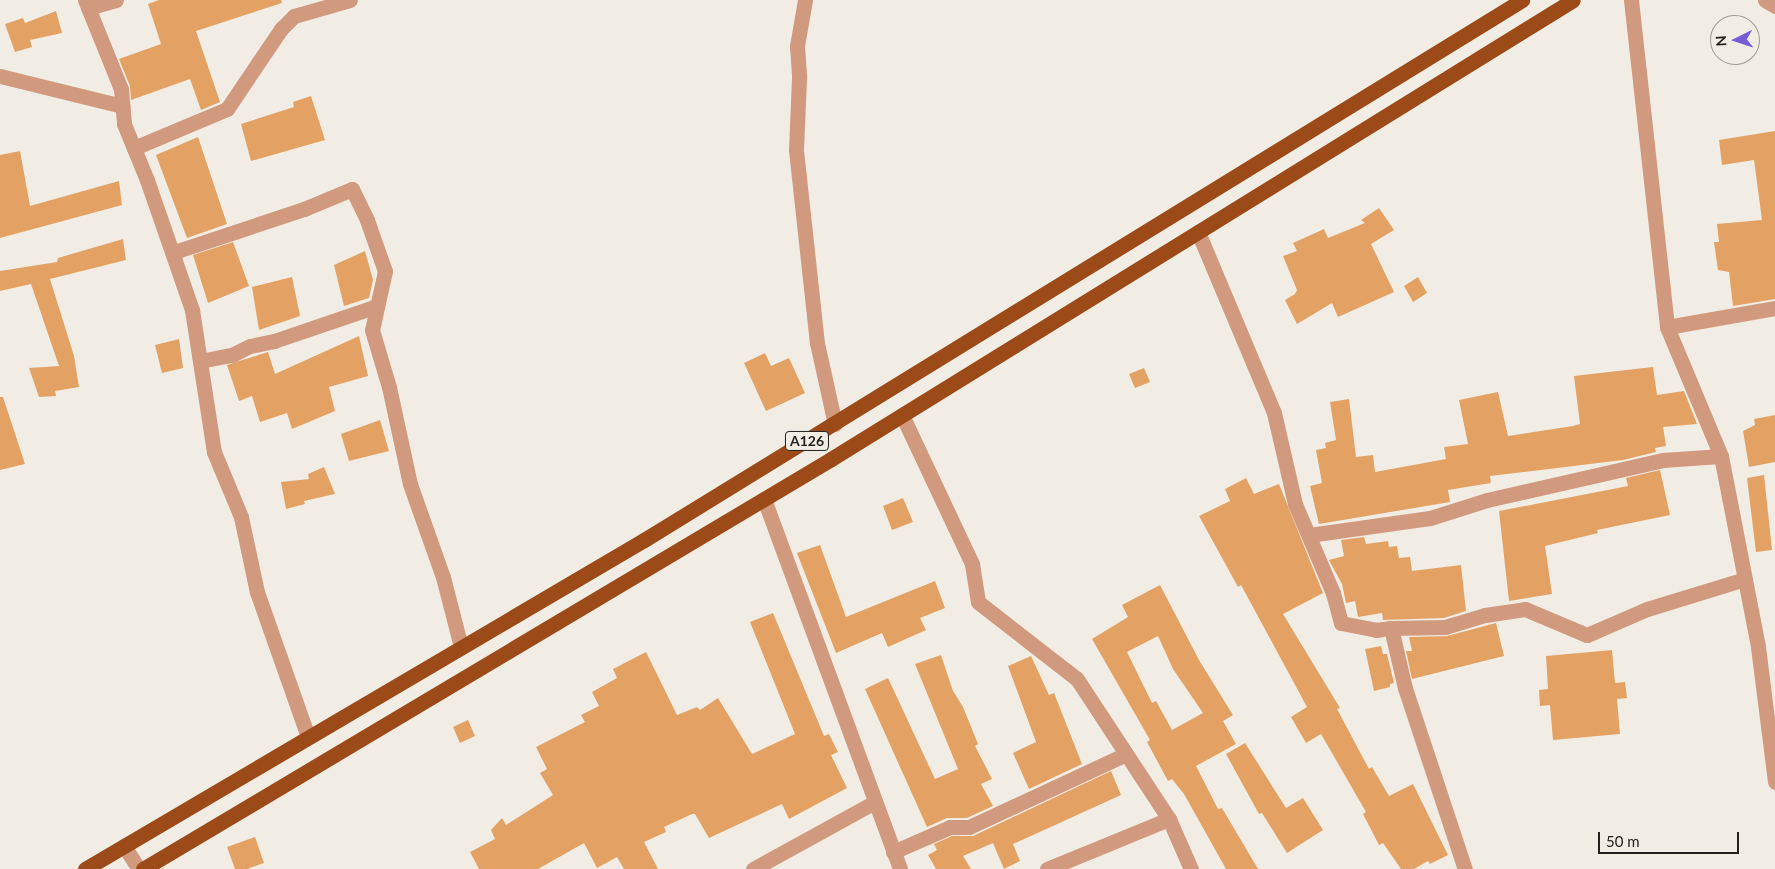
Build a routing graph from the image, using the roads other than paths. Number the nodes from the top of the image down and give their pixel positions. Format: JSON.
{"nodes":[{"id":1,"x":116,"y":0,"type":"edge"},
{"id":2,"x":350,"y":0,"type":"edge"},
{"id":3,"x":805,"y":0,"type":"edge"},
{"id":4,"x":1522,"y":0,"type":"edge"},
{"id":5,"x":1573,"y":0,"type":"edge"},
{"id":6,"x":1631,"y":0,"type":"edge"},
{"id":7,"x":1765,"y":0,"type":"edge"},
{"id":8,"x":86,"y":4,"type":"edge"},
{"id":9,"x":1775,"y":6,"type":"edge"},
{"id":10,"x":0,"y":76,"type":"edge"},
{"id":11,"x":122,"y":106,"type":"junction"},
{"id":12,"x":134,"y":148,"type":"junction"},
{"id":13,"x":1198,"y":232,"type":"junction"},
{"id":14,"x":174,"y":252,"type":"junction"},
{"id":15,"x":377,"y":306,"type":"junction"},
{"id":16,"x":1775,"y":308,"type":"edge"},
{"id":17,"x":1667,"y":327,"type":"junction"},
{"id":18,"x":200,"y":361,"type":"junction"},
{"id":19,"x":902,"y":415,"type":"junction"},
{"id":20,"x":835,"y":424,"type":"junction"},
{"id":21,"x":1721,"y":456,"type":"junction"},
{"id":22,"x":764,"y":499,"type":"junction"},
{"id":23,"x":1309,"y":535,"type":"junction"},
{"id":24,"x":1745,"y":579,"type":"junction"},
{"id":25,"x":1391,"y":628,"type":"junction"},
{"id":26,"x":461,"y":647,"type":"junction"},
{"id":27,"x":308,"y":737,"type":"junction"},
{"id":28,"x":1126,"y":754,"type":"junction"},
{"id":29,"x":1775,"y":782,"type":"edge"},
{"id":30,"x":875,"y":802,"type":"junction"},
{"id":31,"x":1169,"y":819,"type":"junction"},
{"id":32,"x":124,"y":846,"type":"junction"},
{"id":33,"x":893,"y":852,"type":"junction"},
{"id":34,"x":85,"y":869,"type":"edge"},
{"id":35,"x":139,"y":869,"type":"edge"},
{"id":36,"x":143,"y":869,"type":"edge"},
{"id":37,"x":753,"y":869,"type":"edge"},
{"id":38,"x":900,"y":869,"type":"edge"},
{"id":39,"x":1046,"y":869,"type":"edge"},
{"id":40,"x":1190,"y":869,"type":"edge"},
{"id":41,"x":1465,"y":869,"type":"edge"}],
"edges":[{"from":1,"to":8,"type":"street"},
{"from":2,"to":12,"type":"street"},
{"from":3,"to":20,"type":"street"},
{"from":4,"to":20,"type":"highway","number":"A126"},
{"from":5,"to":13,"type":"highway","number":"A126"},
{"from":6,"to":17,"type":"street"},
{"from":7,"to":9,"type":"street"},
{"from":8,"to":11,"type":"street"},
{"from":10,"to":11,"type":"street"},
{"from":11,"to":12,"type":"street"},
{"from":12,"to":14,"type":"street"},
{"from":13,"to":19,"type":"highway","number":"A126"},
{"from":13,"to":23,"type":"street"},
{"from":14,"to":15,"type":"street"},
{"from":14,"to":18,"type":"street"},
{"from":15,"to":18,"type":"street"},
{"from":15,"to":26,"type":"street"},
{"from":16,"to":17,"type":"street"},
{"from":17,"to":21,"type":"street"},
{"from":18,"to":27,"type":"street"},
{"from":19,"to":22,"type":"highway","number":"A126"},
{"from":19,"to":28,"type":"street"},
{"from":20,"to":26,"type":"highway","number":"A126"},
{"from":21,"to":23,"type":"street"},
{"from":21,"to":24,"type":"street"},
{"from":22,"to":30,"type":"street"},
{"from":22,"to":36,"type":"highway","number":"A126"},
{"from":23,"to":25,"type":"street"},
{"from":24,"to":25,"type":"street"},
{"from":24,"to":29,"type":"street"},
{"from":25,"to":41,"type":"street"},
{"from":26,"to":27,"type":"highway","number":"A126"},
{"from":27,"to":32,"type":"highway","number":"A126"},
{"from":28,"to":31,"type":"street"},
{"from":28,"to":33,"type":"street"},
{"from":30,"to":33,"type":"street"},
{"from":30,"to":37,"type":"street"},
{"from":31,"to":39,"type":"street"},
{"from":31,"to":40,"type":"street"},
{"from":32,"to":34,"type":"highway","number":"A126"},
{"from":32,"to":35,"type":"street"},
{"from":33,"to":38,"type":"street"}]}
